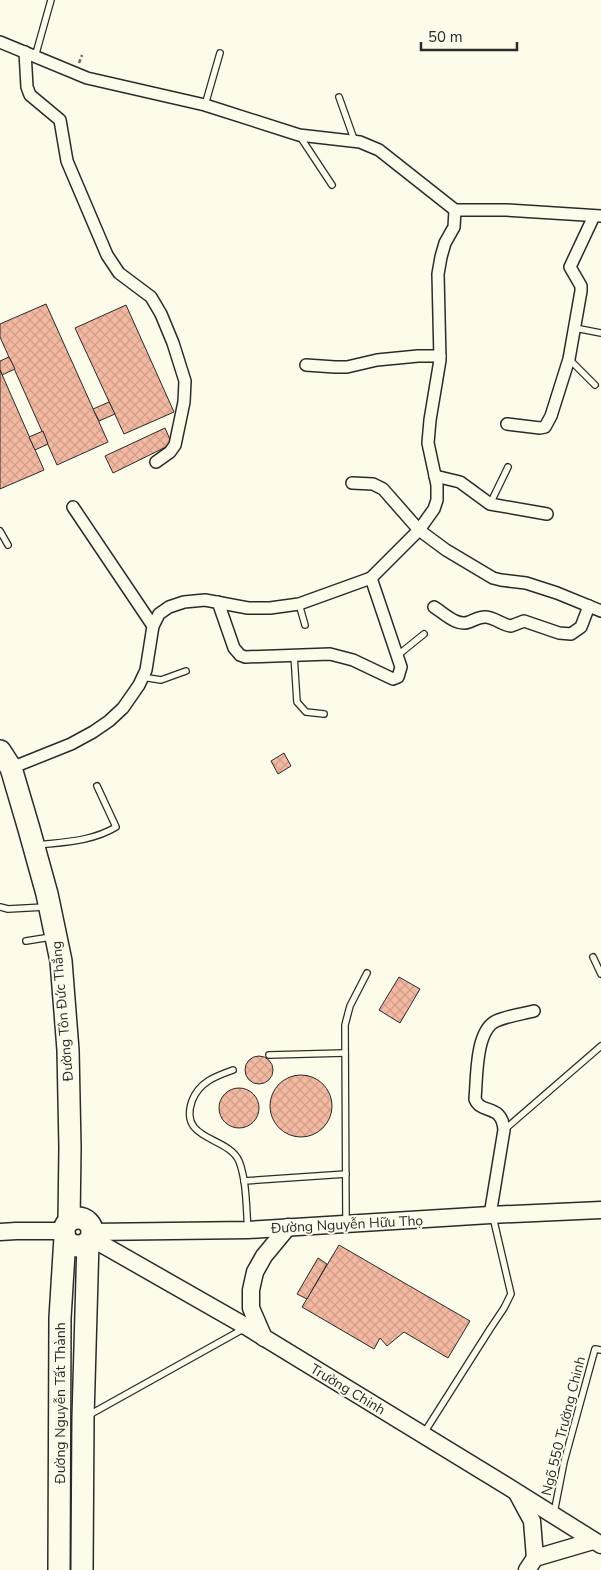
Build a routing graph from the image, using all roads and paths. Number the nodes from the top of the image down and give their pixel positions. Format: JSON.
{"nodes":[{"id":1,"x":51,"y":0,"type":"edge"},
{"id":2,"x":0,"y":42,"type":"edge"},
{"id":3,"x":220,"y":53,"type":"dead end"},
{"id":4,"x":30,"y":54,"type":"junction"},
{"id":5,"x":339,"y":97,"type":"dead end"},
{"id":6,"x":205,"y":105,"type":"junction"},
{"id":7,"x":299,"y":135,"type":"junction"},
{"id":8,"x":355,"y":142,"type":"junction"},
{"id":9,"x":332,"y":185,"type":"dead end"},
{"id":10,"x":455,"y":210,"type":"junction"},
{"id":11,"x":598,"y":216,"type":"edge"},
{"id":12,"x":575,"y":328,"type":"junction"},
{"id":13,"x":601,"y":333,"type":"edge"},
{"id":14,"x":440,"y":356,"type":"junction"},
{"id":15,"x":569,"y":359,"type":"junction"},
{"id":16,"x":306,"y":365,"type":"dead end"},
{"id":17,"x":595,"y":385,"type":"dead end"},
{"id":18,"x":507,"y":424,"type":"dead end"},
{"id":19,"x":156,"y":462,"type":"dead end"},
{"id":20,"x":508,"y":467,"type":"dead end"},
{"id":21,"x":435,"y":476,"type":"junction"},
{"id":22,"x":352,"y":483,"type":"dead end"},
{"id":23,"x":490,"y":504,"type":"junction"},
{"id":24,"x":72,"y":507,"type":"dead end"},
{"id":25,"x":547,"y":514,"type":"dead end"},
{"id":26,"x":419,"y":530,"type":"junction"},
{"id":27,"x":0,"y":531,"type":"edge"},
{"id":28,"x":8,"y":545,"type":"dead end"},
{"id":29,"x":371,"y":578,"type":"junction"},
{"id":30,"x":218,"y":602,"type":"junction"},
{"id":31,"x":299,"y":604,"type":"junction"},
{"id":32,"x":434,"y":606,"type":"dead end"},
{"id":33,"x":590,"y":606,"type":"junction"},
{"id":34,"x":601,"y":611,"type":"edge"},
{"id":35,"x":152,"y":626,"type":"junction"},
{"id":36,"x":305,"y":626,"type":"dead end"},
{"id":37,"x":424,"y":634,"type":"dead end"},
{"id":38,"x":294,"y":655,"type":"junction"},
{"id":39,"x":398,"y":655,"type":"junction"},
{"id":40,"x":186,"y":671,"type":"dead end"},
{"id":41,"x":142,"y":677,"type":"junction"},
{"id":42,"x":324,"y":714,"type":"dead end"},
{"id":43,"x":6,"y":759,"type":"edge"},
{"id":44,"x":96,"y":786,"type":"dead end"},
{"id":45,"x":34,"y":846,"type":"junction"},
{"id":46,"x":0,"y":907,"type":"edge"},
{"id":47,"x":50,"y":907,"type":"junction"},
{"id":48,"x":56,"y":936,"type":"junction"},
{"id":49,"x":26,"y":941,"type":"dead end"},
{"id":50,"x":593,"y":957,"type":"dead end"},
{"id":51,"x":367,"y":973,"type":"dead end"},
{"id":52,"x":601,"y":974,"type":"edge"},
{"id":53,"x":534,"y":1011,"type":"dead end"},
{"id":54,"x":601,"y":1046,"type":"edge"},
{"id":55,"x":345,"y":1053,"type":"junction"},
{"id":56,"x":269,"y":1055,"type":"dead end"},
{"id":57,"x":233,"y":1070,"type":"dead end"},
{"id":58,"x":504,"y":1130,"type":"junction"},
{"id":59,"x":346,"y":1174,"type":"junction"},
{"id":60,"x":244,"y":1181,"type":"junction"},
{"id":61,"x":601,"y":1210,"type":"edge"},
{"id":62,"x":491,"y":1215,"type":"junction"},
{"id":63,"x":346,"y":1224,"type":"junction"},
{"id":64,"x":288,"y":1227,"type":"junction"},
{"id":65,"x":66,"y":1230,"type":"junction"},
{"id":66,"x":248,"y":1230,"type":"junction"},
{"id":67,"x":0,"y":1232,"type":"edge"},
{"id":68,"x":91,"y":1237,"type":"junction"},
{"id":69,"x":247,"y":1327,"type":"junction"},
{"id":70,"x":264,"y":1338,"type":"junction"},
{"id":71,"x":601,"y":1350,"type":"edge"},
{"id":72,"x":83,"y":1418,"type":"junction"},
{"id":73,"x":424,"y":1434,"type":"junction"},
{"id":74,"x":516,"y":1491,"type":"junction"},
{"id":75,"x":554,"y":1515,"type":"junction"},
{"id":76,"x":597,"y":1543,"type":"edge"},
{"id":77,"x":531,"y":1564,"type":"edge"},
{"id":78,"x":59,"y":1570,"type":"edge"},
{"id":79,"x":82,"y":1570,"type":"edge"}],
"edges":[{"from":1,"to":4,"type":"lane"},
{"from":2,"to":4,"type":"street"},
{"from":3,"to":6,"type":"lane"},
{"from":4,"to":6,"type":"street"},
{"from":4,"to":19,"type":"street"},
{"from":5,"to":8,"type":"lane"},
{"from":6,"to":7,"type":"street"},
{"from":7,"to":8,"type":"street"},
{"from":7,"to":9,"type":"lane"},
{"from":8,"to":10,"type":"street"},
{"from":10,"to":11,"type":"street"},
{"from":10,"to":14,"type":"street"},
{"from":11,"to":12,"type":"street"},
{"from":12,"to":13,"type":"lane"},
{"from":12,"to":15,"type":"street"},
{"from":14,"to":16,"type":"street"},
{"from":14,"to":21,"type":"street"},
{"from":15,"to":17,"type":"lane"},
{"from":15,"to":18,"type":"street"},
{"from":20,"to":23,"type":"lane"},
{"from":21,"to":23,"type":"street"},
{"from":21,"to":26,"type":"street"},
{"from":22,"to":26,"type":"street"},
{"from":23,"to":25,"type":"street"},
{"from":24,"to":35,"type":"street"},
{"from":26,"to":29,"type":"street"},
{"from":26,"to":33,"type":"street"},
{"from":27,"to":28,"type":"lane"},
{"from":29,"to":31,"type":"street"},
{"from":29,"to":39,"type":"street"},
{"from":30,"to":31,"type":"street"},
{"from":30,"to":35,"type":"street"},
{"from":30,"to":38,"type":"street"},
{"from":31,"to":36,"type":"lane"},
{"from":32,"to":33,"type":"street"},
{"from":33,"to":34,"type":"street"},
{"from":35,"to":41,"type":"street"},
{"from":37,"to":39,"type":"lane"},
{"from":38,"to":39,"type":"street"},
{"from":38,"to":42,"type":"lane"},
{"from":40,"to":41,"type":"lane"},
{"from":41,"to":43,"type":"street"},
{"from":43,"to":45,"type":"highway","name":"Đường Tôn Đức Thắng"},
{"from":44,"to":45,"type":"lane"},
{"from":45,"to":47,"type":"highway","name":"Đường Tôn Đức Thắng"},
{"from":46,"to":47,"type":"lane"},
{"from":47,"to":48,"type":"highway","name":"Đường Tôn Đức Thắng"},
{"from":48,"to":49,"type":"lane"},
{"from":48,"to":65,"type":"highway","name":"Đường Tôn Đức Thắng"},
{"from":50,"to":52,"type":"lane"},
{"from":51,"to":55,"type":"lane"},
{"from":53,"to":58,"type":"street"},
{"from":54,"to":58,"type":"lane"},
{"from":55,"to":56,"type":"lane"},
{"from":55,"to":59,"type":"lane"},
{"from":57,"to":60,"type":"lane"},
{"from":58,"to":62,"type":"street"},
{"from":59,"to":60,"type":"lane"},
{"from":59,"to":63,"type":"lane"},
{"from":60,"to":66,"type":"lane"},
{"from":61,"to":62,"type":"main road","name":"Đường Nguyễn Hữu Thọ"},
{"from":62,"to":63,"type":"main road","name":"Đường Nguyễn Hữu Thọ"},
{"from":62,"to":73,"type":"lane"},
{"from":63,"to":64,"type":"main road","name":"Đường Nguyễn Hữu Thọ"},
{"from":64,"to":66,"type":"main road","name":"Đường Nguyễn Hữu Thọ"},
{"from":64,"to":70,"type":"main road"},
{"from":65,"to":67,"type":"main road"},
{"from":65,"to":68,"type":"highway"},
{"from":65,"to":78,"type":"highway","name":"Đường Nguyễn Tất Thành"},
{"from":66,"to":68,"type":"main road","name":"Đường Nguyễn Hữu Thọ"},
{"from":68,"to":69,"type":"main road","name":"Trường Chinh"},
{"from":68,"to":72,"type":"highway","name":"Đường Nguyễn Tất Thành"},
{"from":69,"to":70,"type":"main road","name":"Trường Chinh"},
{"from":69,"to":72,"type":"lane"},
{"from":70,"to":73,"type":"main road","name":"Trường Chinh"},
{"from":71,"to":75,"type":"lane","name":"Ngõ 550 Trường Chinh"},
{"from":72,"to":79,"type":"highway","name":"Đường Nguyễn Tất Thành"},
{"from":73,"to":74,"type":"main road","name":"Trường Chinh"},
{"from":74,"to":75,"type":"main road","name":"Trường Chinh"},
{"from":74,"to":77,"type":"main road"},
{"from":75,"to":76,"type":"main road","name":"Trường Chinh"},
{"from":76,"to":77,"type":"main road"}]}
